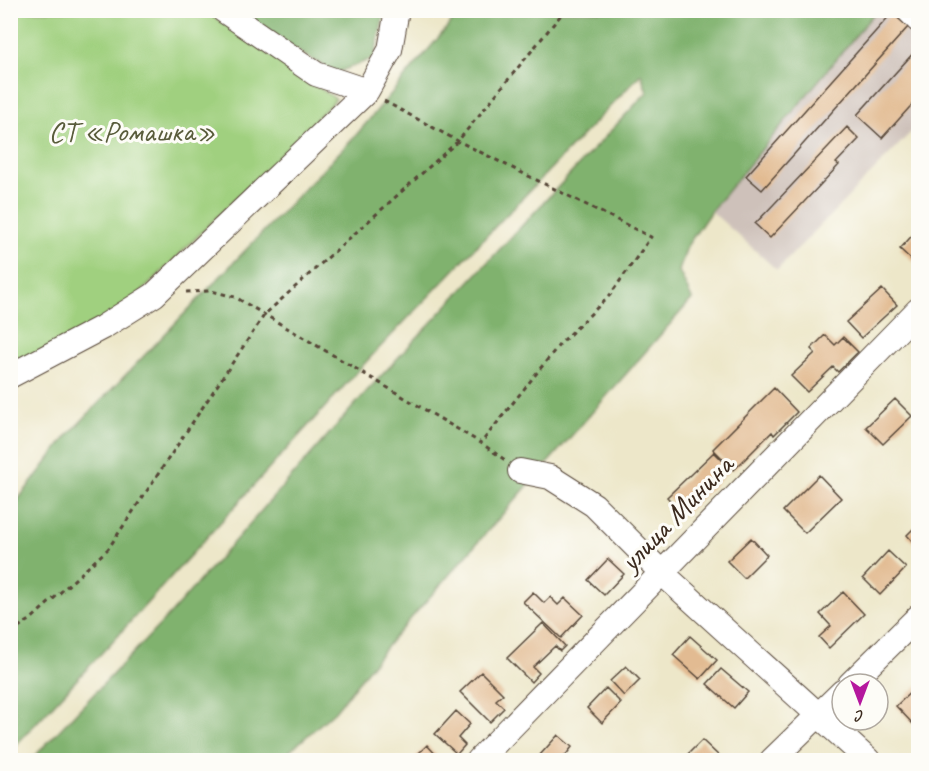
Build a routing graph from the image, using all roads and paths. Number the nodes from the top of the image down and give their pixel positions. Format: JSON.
{"nodes":[{"id":1,"x":223,"y":10,"type":"edge"},
{"id":2,"x":397,"y":10,"type":"edge"},
{"id":3,"x":565,"y":10,"type":"edge"},
{"id":4,"x":908,"y":10,"type":"edge"},
{"id":5,"x":918,"y":20,"type":"edge"},
{"id":6,"x":367,"y":91,"type":"junction"},
{"id":7,"x":458,"y":141,"type":"junction"},
{"id":8,"x":154,"y":295,"type":"junction"},
{"id":9,"x":918,"y":310,"type":"edge"},
{"id":10,"x":265,"y":314,"type":"junction"},
{"id":11,"x":10,"y":376,"type":"edge"},
{"id":12,"x":481,"y":443,"type":"junction"},
{"id":13,"x":520,"y":471,"type":"joint"},
{"id":14,"x":662,"y":573,"type":"junction"},
{"id":15,"x":918,"y":617,"type":"edge"},
{"id":16,"x":10,"y":632,"type":"edge"},
{"id":17,"x":862,"y":672,"type":"edge"},
{"id":18,"x":830,"y":704,"type":"edge"},
{"id":19,"x":819,"y":715,"type":"junction"},
{"id":20,"x":479,"y":760,"type":"edge"},
{"id":21,"x":772,"y":760,"type":"edge"},
{"id":22,"x":868,"y":760,"type":"edge"}],
"edges":[{"from":1,"to":6,"type":"street"},
{"from":2,"to":6,"type":"street"},
{"from":3,"to":7,"type":"path"},
{"from":4,"to":5,"type":"street"},
{"from":6,"to":7,"type":"path"},
{"from":6,"to":8,"type":"street"},
{"from":7,"to":10,"type":"path"},
{"from":7,"to":12,"type":"path"},
{"from":8,"to":10,"type":"path"},
{"from":8,"to":11,"type":"street"},
{"from":9,"to":14,"type":"street","name":"улица Минина"},
{"from":10,"to":12,"type":"path"},
{"from":10,"to":16,"type":"path"},
{"from":12,"to":13,"type":"path"},
{"from":13,"to":14,"type":"street"},
{"from":14,"to":19,"type":"street"},
{"from":14,"to":20,"type":"street","name":"улица Минина"},
{"from":15,"to":17,"type":"street"},
{"from":18,"to":19,"type":"street"},
{"from":19,"to":21,"type":"street"},
{"from":19,"to":22,"type":"street"}]}
